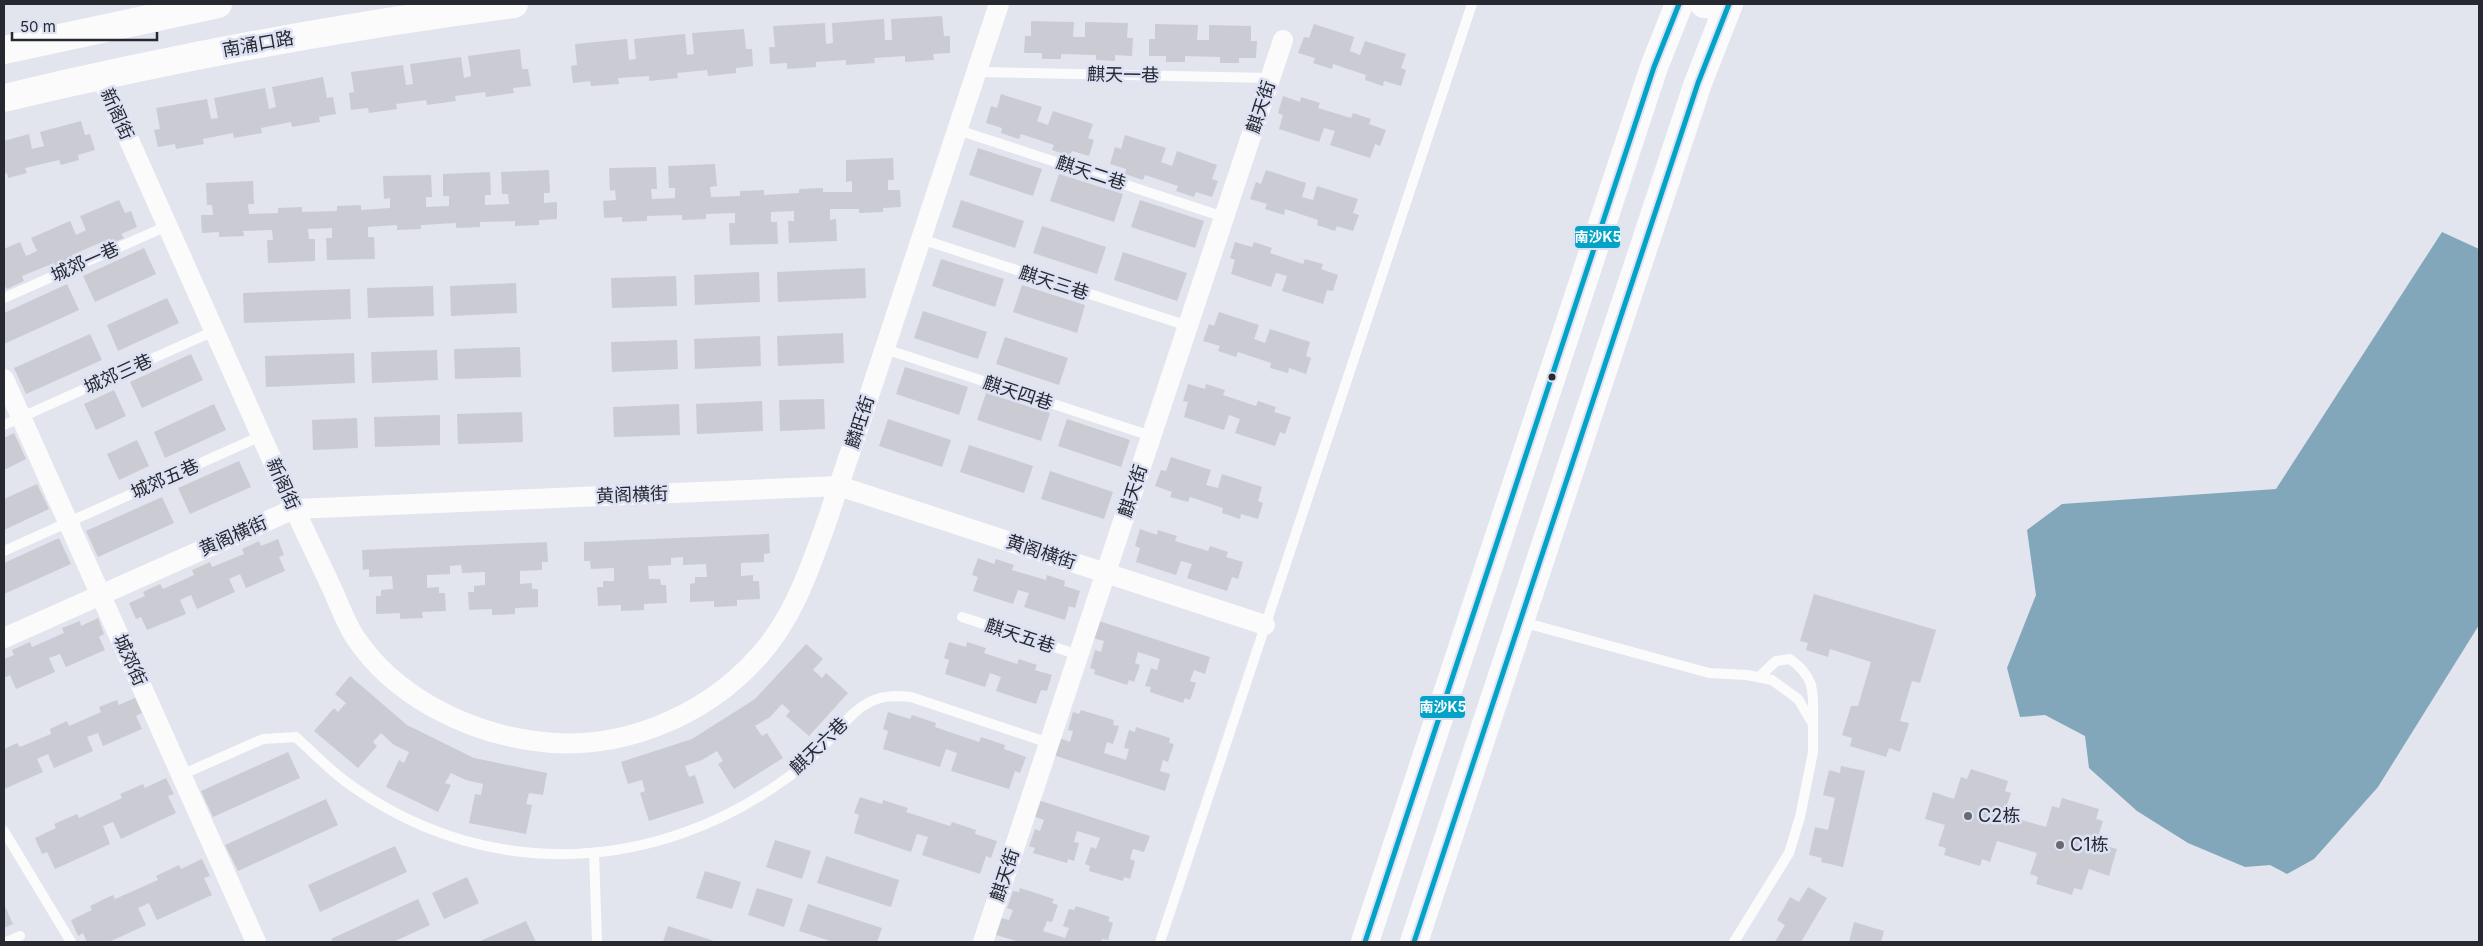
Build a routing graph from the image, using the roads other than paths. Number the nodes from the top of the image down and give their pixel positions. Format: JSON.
{"nodes":[{"id":1,"x":218,"y":4,"type":"edge"},
{"id":2,"x":514,"y":4,"type":"edge"},
{"id":3,"x":999,"y":4,"type":"edge"},
{"id":4,"x":1472,"y":4,"type":"edge"},
{"id":5,"x":1680,"y":4,"type":"edge"},
{"id":6,"x":1721,"y":4,"type":"edge"},
{"id":7,"x":1283,"y":40,"type":"dead end"},
{"id":8,"x":4,"y":50,"type":"edge"},
{"id":9,"x":977,"y":72,"type":"junction"},
{"id":10,"x":100,"y":75,"type":"junction"},
{"id":11,"x":1270,"y":78,"type":"junction"},
{"id":12,"x":4,"y":98,"type":"edge"},
{"id":13,"x":958,"y":130,"type":"junction"},
{"id":14,"x":1224,"y":217,"type":"junction"},
{"id":15,"x":167,"y":226,"type":"junction"},
{"id":16,"x":921,"y":239,"type":"junction"},
{"id":17,"x":4,"y":298,"type":"edge"},
{"id":18,"x":1188,"y":326,"type":"junction"},
{"id":19,"x":214,"y":331,"type":"junction"},
{"id":20,"x":885,"y":349,"type":"junction"},
{"id":21,"x":4,"y":378,"type":"edge"},
{"id":22,"x":12,"y":421,"type":"edge"},
{"id":23,"x":261,"y":436,"type":"junction"},
{"id":24,"x":1151,"y":436,"type":"junction"},
{"id":25,"x":839,"y":486,"type":"junction"},
{"id":26,"x":294,"y":509,"type":"junction"},
{"id":27,"x":68,"y":522,"type":"junction"},
{"id":28,"x":4,"y":551,"type":"edge"},
{"id":29,"x":1106,"y":573,"type":"junction"},
{"id":30,"x":100,"y":595,"type":"junction"},
{"id":31,"x":962,"y":618,"type":"dead end"},
{"id":32,"x":1520,"y":621,"type":"junction"},
{"id":33,"x":1265,"y":625,"type":"junction"},
{"id":34,"x":4,"y":638,"type":"edge"},
{"id":35,"x":1078,"y":656,"type":"junction"},
{"id":36,"x":1760,"y":677,"type":"junction"},
{"id":37,"x":1813,"y":724,"type":"junction"},
{"id":38,"x":599,"y":742,"type":"joint"},
{"id":39,"x":1049,"y":744,"type":"junction"},
{"id":40,"x":182,"y":775,"type":"junction"},
{"id":41,"x":4,"y":831,"type":"edge"},
{"id":42,"x":594,"y":853,"type":"junction"},
{"id":43,"x":20,"y":936,"type":"dead end"},
{"id":44,"x":6,"y":942,"type":"edge"},
{"id":45,"x":71,"y":942,"type":"edge"},
{"id":46,"x":256,"y":942,"type":"edge"},
{"id":47,"x":598,"y":942,"type":"edge"},
{"id":48,"x":983,"y":942,"type":"edge"},
{"id":49,"x":1160,"y":942,"type":"edge"},
{"id":50,"x":1365,"y":942,"type":"edge"},
{"id":51,"x":1414,"y":942,"type":"edge"},
{"id":52,"x":1734,"y":942,"type":"edge"}],
"edges":[{"from":1,"to":8,"type":"main road"},
{"from":2,"to":10,"type":"main road","name":"南涌口路"},
{"from":3,"to":9,"type":"street","name":"麟旺街"},
{"from":4,"to":33,"type":"lane"},
{"from":5,"to":50,"type":"main road"},
{"from":6,"to":32,"type":"main road"},
{"from":7,"to":11,"type":"street","name":"麒天街"},
{"from":9,"to":11,"type":"lane","name":"麒天一巷"},
{"from":9,"to":13,"type":"street","name":"麟旺街"},
{"from":10,"to":12,"type":"main road","name":"南涌口路"},
{"from":10,"to":15,"type":"street","name":"新阁街"},
{"from":11,"to":14,"type":"street","name":"麒天街"},
{"from":13,"to":14,"type":"lane","name":"麒天二巷"},
{"from":13,"to":16,"type":"street","name":"麟旺街"},
{"from":14,"to":18,"type":"street","name":"麒天街"},
{"from":15,"to":17,"type":"lane","name":"城郊一巷"},
{"from":15,"to":19,"type":"street","name":"新阁街"},
{"from":16,"to":18,"type":"lane","name":"麒天三巷"},
{"from":16,"to":20,"type":"street","name":"麟旺街"},
{"from":18,"to":24,"type":"street","name":"麒天街"},
{"from":19,"to":22,"type":"lane","name":"城郊三巷"},
{"from":19,"to":23,"type":"street","name":"新阁街"},
{"from":20,"to":24,"type":"lane","name":"麒天四巷"},
{"from":20,"to":25,"type":"street","name":"麟旺街"},
{"from":21,"to":22,"type":"street","name":"城郊街"},
{"from":22,"to":27,"type":"street","name":"城郊街"},
{"from":23,"to":26,"type":"street","name":"新阁街"},
{"from":23,"to":27,"type":"lane","name":"城郊五巷"},
{"from":24,"to":29,"type":"street","name":"麒天街"},
{"from":25,"to":26,"type":"street","name":"黄阁横街"},
{"from":25,"to":29,"type":"street","name":"黄阁横街"},
{"from":25,"to":38,"type":"street","name":"麟旺街"},
{"from":26,"to":30,"type":"street","name":"黄阁横街"},
{"from":26,"to":38,"type":"street","name":"新阁街"},
{"from":27,"to":28,"type":"lane","name":"城郊五巷"},
{"from":27,"to":30,"type":"street","name":"城郊街"},
{"from":29,"to":33,"type":"street","name":"黄阁横街"},
{"from":29,"to":35,"type":"street","name":"麒天街"},
{"from":30,"to":34,"type":"street","name":"黄阁横街"},
{"from":30,"to":40,"type":"street","name":"城郊街"},
{"from":31,"to":35,"type":"lane","name":"麒天五巷"},
{"from":32,"to":36,"type":"lane"},
{"from":32,"to":51,"type":"main road"},
{"from":33,"to":49,"type":"lane"},
{"from":35,"to":39,"type":"street","name":"麒天街"},
{"from":36,"to":37,"type":"lane"},
{"from":36,"to":37,"type":"lane"},
{"from":37,"to":52,"type":"lane"},
{"from":39,"to":42,"type":"lane","name":"麒天六巷"},
{"from":39,"to":48,"type":"street","name":"麒天街"},
{"from":40,"to":42,"type":"lane","name":"麒天六巷"},
{"from":40,"to":46,"type":"street","name":"城郊街"},
{"from":41,"to":45,"type":"lane"},
{"from":42,"to":47,"type":"lane"},
{"from":43,"to":44,"type":"lane"}]}
